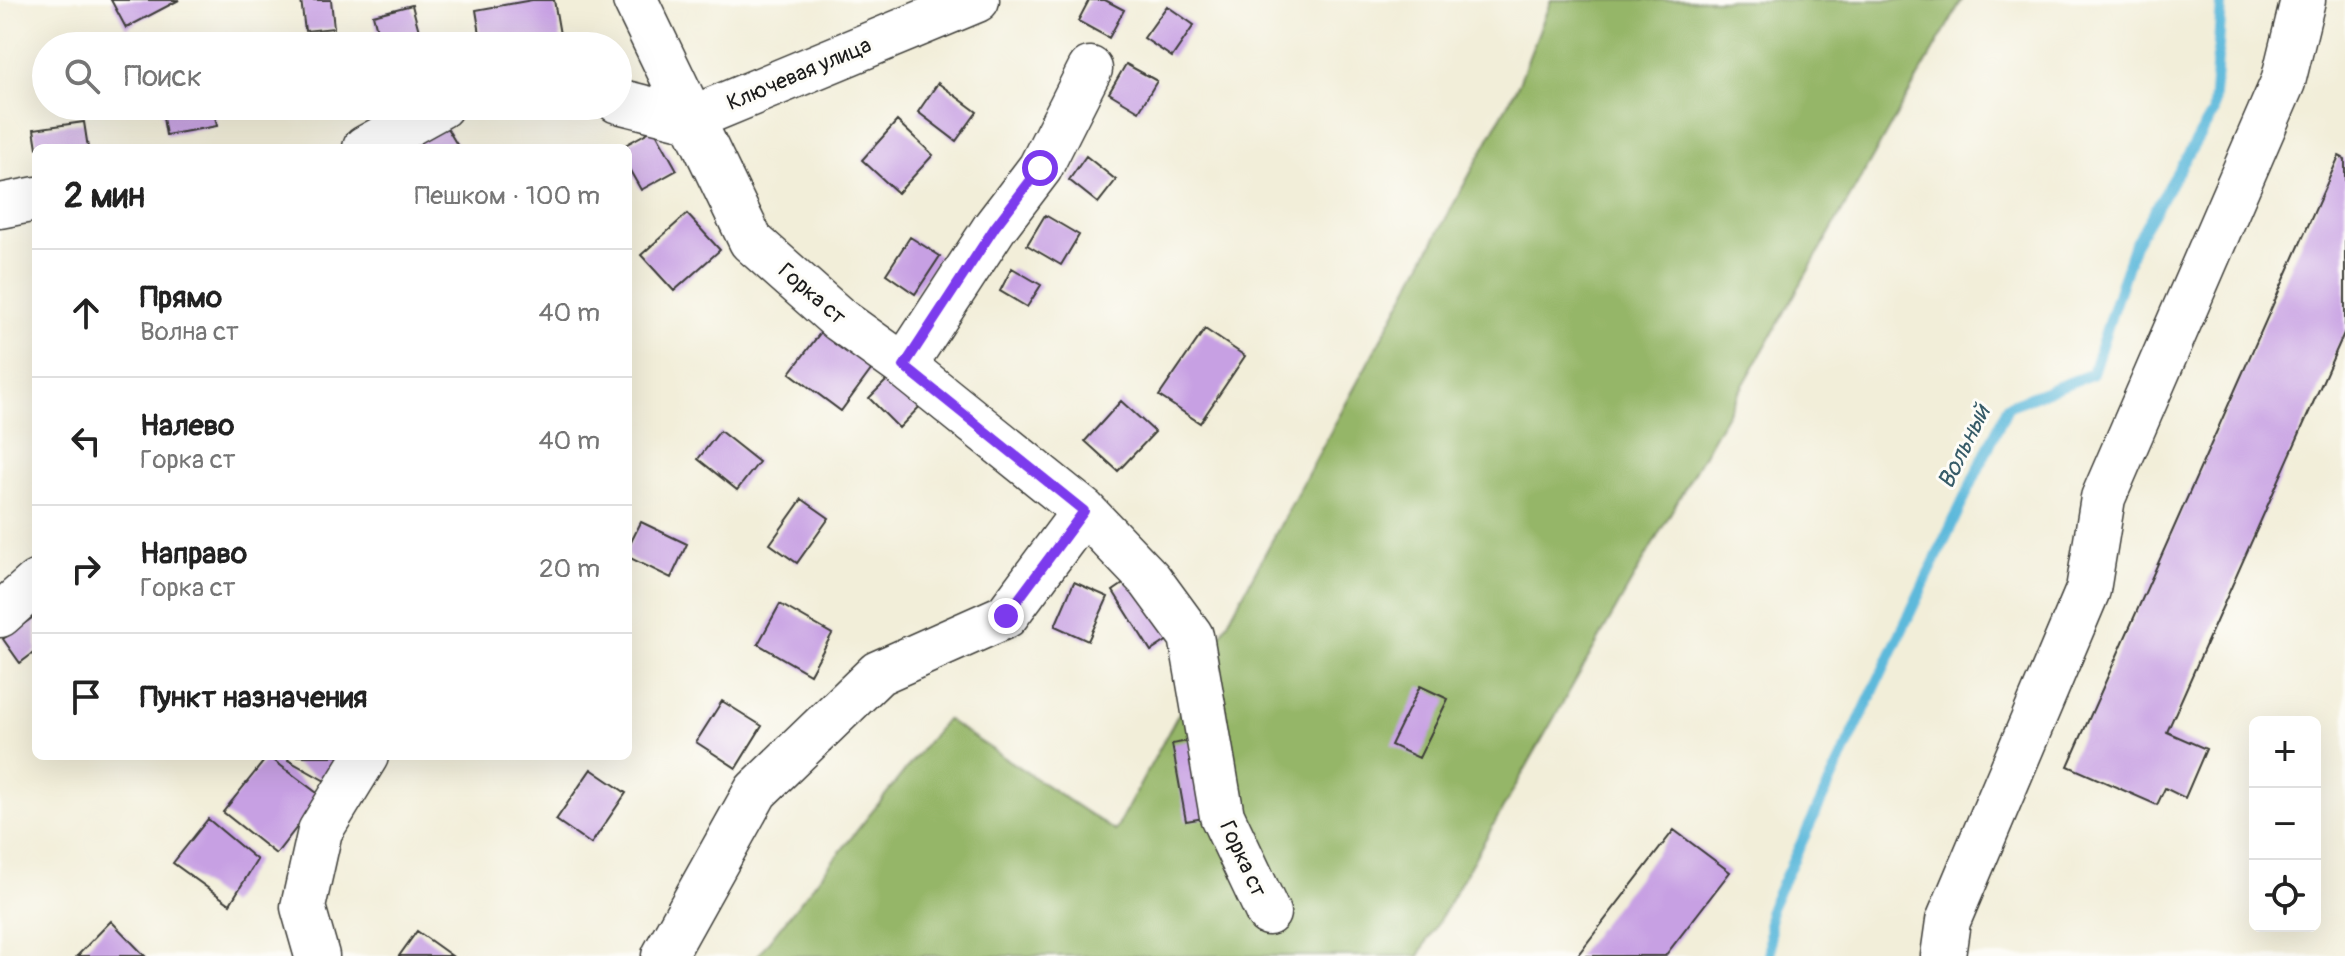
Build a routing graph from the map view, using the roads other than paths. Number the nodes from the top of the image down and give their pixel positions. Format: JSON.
{"nodes":[{"id":1,"x":635,"y":0,"type":"edge"},
{"id":2,"x":977,"y":0,"type":"edge"},
{"id":3,"x":2303,"y":0,"type":"edge"},
{"id":4,"x":1090,"y":69,"type":"dead end"},
{"id":5,"x":632,"y":104,"type":"edge"},
{"id":6,"x":690,"y":119,"type":"junction"},
{"id":7,"x":416,"y":120,"type":"edge"},
{"id":8,"x":372,"y":144,"type":"edge"},
{"id":9,"x":32,"y":200,"type":"edge"},
{"id":10,"x":0,"y":206,"type":"edge"},
{"id":11,"x":904,"y":366,"type":"junction"},
{"id":12,"x":1084,"y":511,"type":"junction"},
{"id":13,"x":32,"y":587,"type":"edge"},
{"id":14,"x":0,"y":615,"type":"edge"},
{"id":15,"x":364,"y":760,"type":"edge"},
{"id":16,"x":1268,"y":913,"type":"dead end"},
{"id":17,"x":317,"y":956,"type":"edge"},
{"id":18,"x":664,"y":956,"type":"edge"},
{"id":19,"x":1943,"y":956,"type":"edge"}],
"edges":[{"from":1,"to":6,"type":"street","name":"Горка ст"},
{"from":2,"to":6,"type":"street","name":"Ключевая улица"},
{"from":3,"to":19,"type":"street"},
{"from":4,"to":11,"type":"street"},
{"from":5,"to":6,"type":"street"},
{"from":6,"to":11,"type":"street","name":"Горка ст"},
{"from":7,"to":8,"type":"street"},
{"from":9,"to":10,"type":"street"},
{"from":11,"to":12,"type":"street","name":"Горка ст"},
{"from":12,"to":16,"type":"street","name":"Горка ст"},
{"from":12,"to":18,"type":"street"},
{"from":13,"to":14,"type":"street"},
{"from":15,"to":17,"type":"street"}]}
